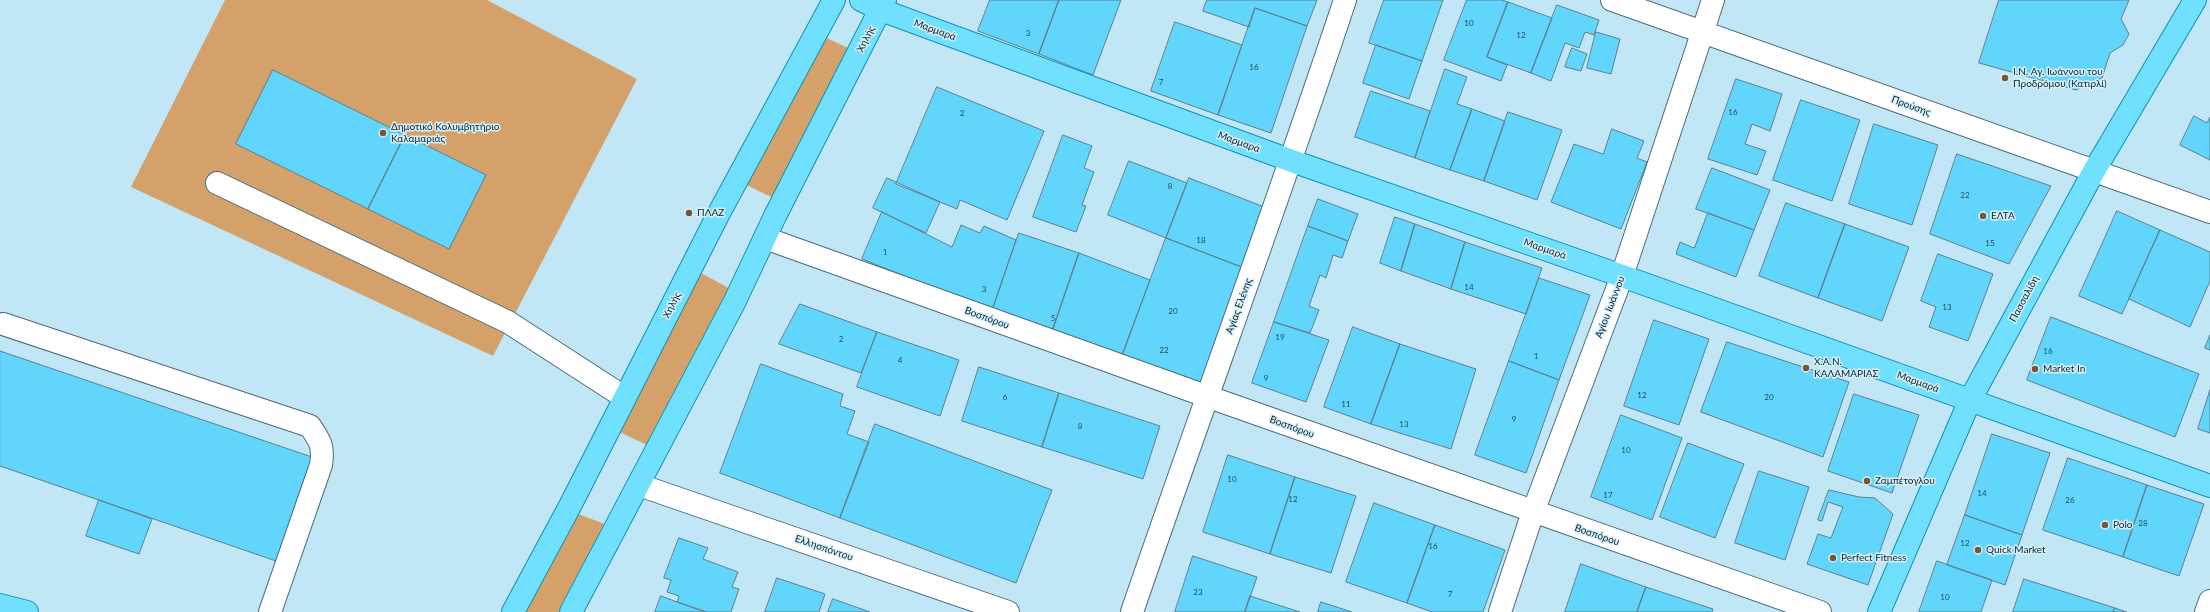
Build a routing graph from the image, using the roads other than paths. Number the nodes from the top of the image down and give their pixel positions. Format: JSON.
{"nodes":[{"id":1,"x":834,"y":0,"type":"edge"},
{"id":2,"x":861,"y":0,"type":"edge"},
{"id":3,"x":1345,"y":0,"type":"edge"},
{"id":4,"x":1612,"y":0,"type":"edge"},
{"id":5,"x":1713,"y":0,"type":"edge"},
{"id":6,"x":2195,"y":0,"type":"edge"},
{"id":7,"x":883,"y":5,"type":"edge"},
{"id":8,"x":1701,"y":32,"type":"junction"},
{"id":9,"x":1292,"y":161,"type":"junction"},
{"id":10,"x":2094,"y":171,"type":"junction"},
{"id":11,"x":217,"y":183,"type":"dead end"},
{"id":12,"x":2210,"y":212,"type":"edge"},
{"id":13,"x":765,"y":238,"type":"junction"},
{"id":14,"x":1622,"y":276,"type":"junction"},
{"id":15,"x":3,"y":324,"type":"dead end"},
{"id":16,"x":1206,"y":396,"type":"junction"},
{"id":17,"x":624,"y":398,"type":"junction"},
{"id":18,"x":1970,"y":400,"type":"junction"},
{"id":19,"x":639,"y":485,"type":"junction"},
{"id":20,"x":2210,"y":486,"type":"edge"},
{"id":21,"x":1533,"y":512,"type":"junction"},
{"id":22,"x":2210,"y":601,"type":"edge"},
{"id":23,"x":0,"y":605,"type":"edge"},
{"id":24,"x":27,"y":612,"type":"edge"},
{"id":25,"x":270,"y":612,"type":"edge"},
{"id":26,"x":514,"y":612,"type":"edge"},
{"id":27,"x":571,"y":612,"type":"edge"},
{"id":28,"x":1008,"y":612,"type":"edge"},
{"id":29,"x":1132,"y":612,"type":"edge"},
{"id":30,"x":1500,"y":612,"type":"edge"},
{"id":31,"x":1820,"y":612,"type":"edge"},
{"id":32,"x":1879,"y":612,"type":"edge"},
{"id":33,"x":2206,"y":612,"type":"edge"}],
"edges":[{"from":1,"to":17,"type":"main road","name":"Χηλής"},
{"from":2,"to":7,"type":"main road","name":"Μαρμαρά"},
{"from":3,"to":9,"type":"street","name":"Αγίας Ελένης"},
{"from":4,"to":8,"type":"street","name":"Προύσης"},
{"from":5,"to":8,"type":"street","name":"Αγίου Ιωάννου"},
{"from":6,"to":10,"type":"main road","name":"Πασσαλίδη"},
{"from":7,"to":9,"type":"main road","name":"Μαρμαρά"},
{"from":7,"to":13,"type":"main road","name":"Χηλής"},
{"from":8,"to":10,"type":"street","name":"Προύσης"},
{"from":8,"to":14,"type":"street","name":"Αγίου Ιωάννου"},
{"from":9,"to":14,"type":"main road","name":"Μαρμαρά"},
{"from":9,"to":16,"type":"street","name":"Αγίας Ελένης"},
{"from":10,"to":12,"type":"street","name":"Προύσης"},
{"from":10,"to":18,"type":"main road","name":"Πασσαλίδη"},
{"from":11,"to":17,"type":"street"},
{"from":13,"to":16,"type":"street","name":"Βοσπόρου"},
{"from":13,"to":19,"type":"main road","name":"Χηλής"},
{"from":14,"to":18,"type":"main road","name":"Μαρμαρά"},
{"from":14,"to":21,"type":"street","name":"Αγίου Ιωάννου"},
{"from":15,"to":25,"type":"street"},
{"from":16,"to":21,"type":"street","name":"Βοσπόρου"},
{"from":16,"to":29,"type":"street","name":"Αγίας Ελένης"},
{"from":17,"to":26,"type":"main road","name":"Χηλής"},
{"from":18,"to":20,"type":"main road","name":"Μαρμαρά"},
{"from":18,"to":32,"type":"main road","name":"Πασσαλίδη"},
{"from":19,"to":27,"type":"main road","name":"Χηλής"},
{"from":19,"to":28,"type":"street","name":"Ελλησπόντου"},
{"from":21,"to":30,"type":"street","name":"Αγίου Ιωάννου"},
{"from":21,"to":31,"type":"street","name":"Βοσπόρου"},
{"from":22,"to":33,"type":"street"},
{"from":23,"to":24,"type":"main road"}]}
